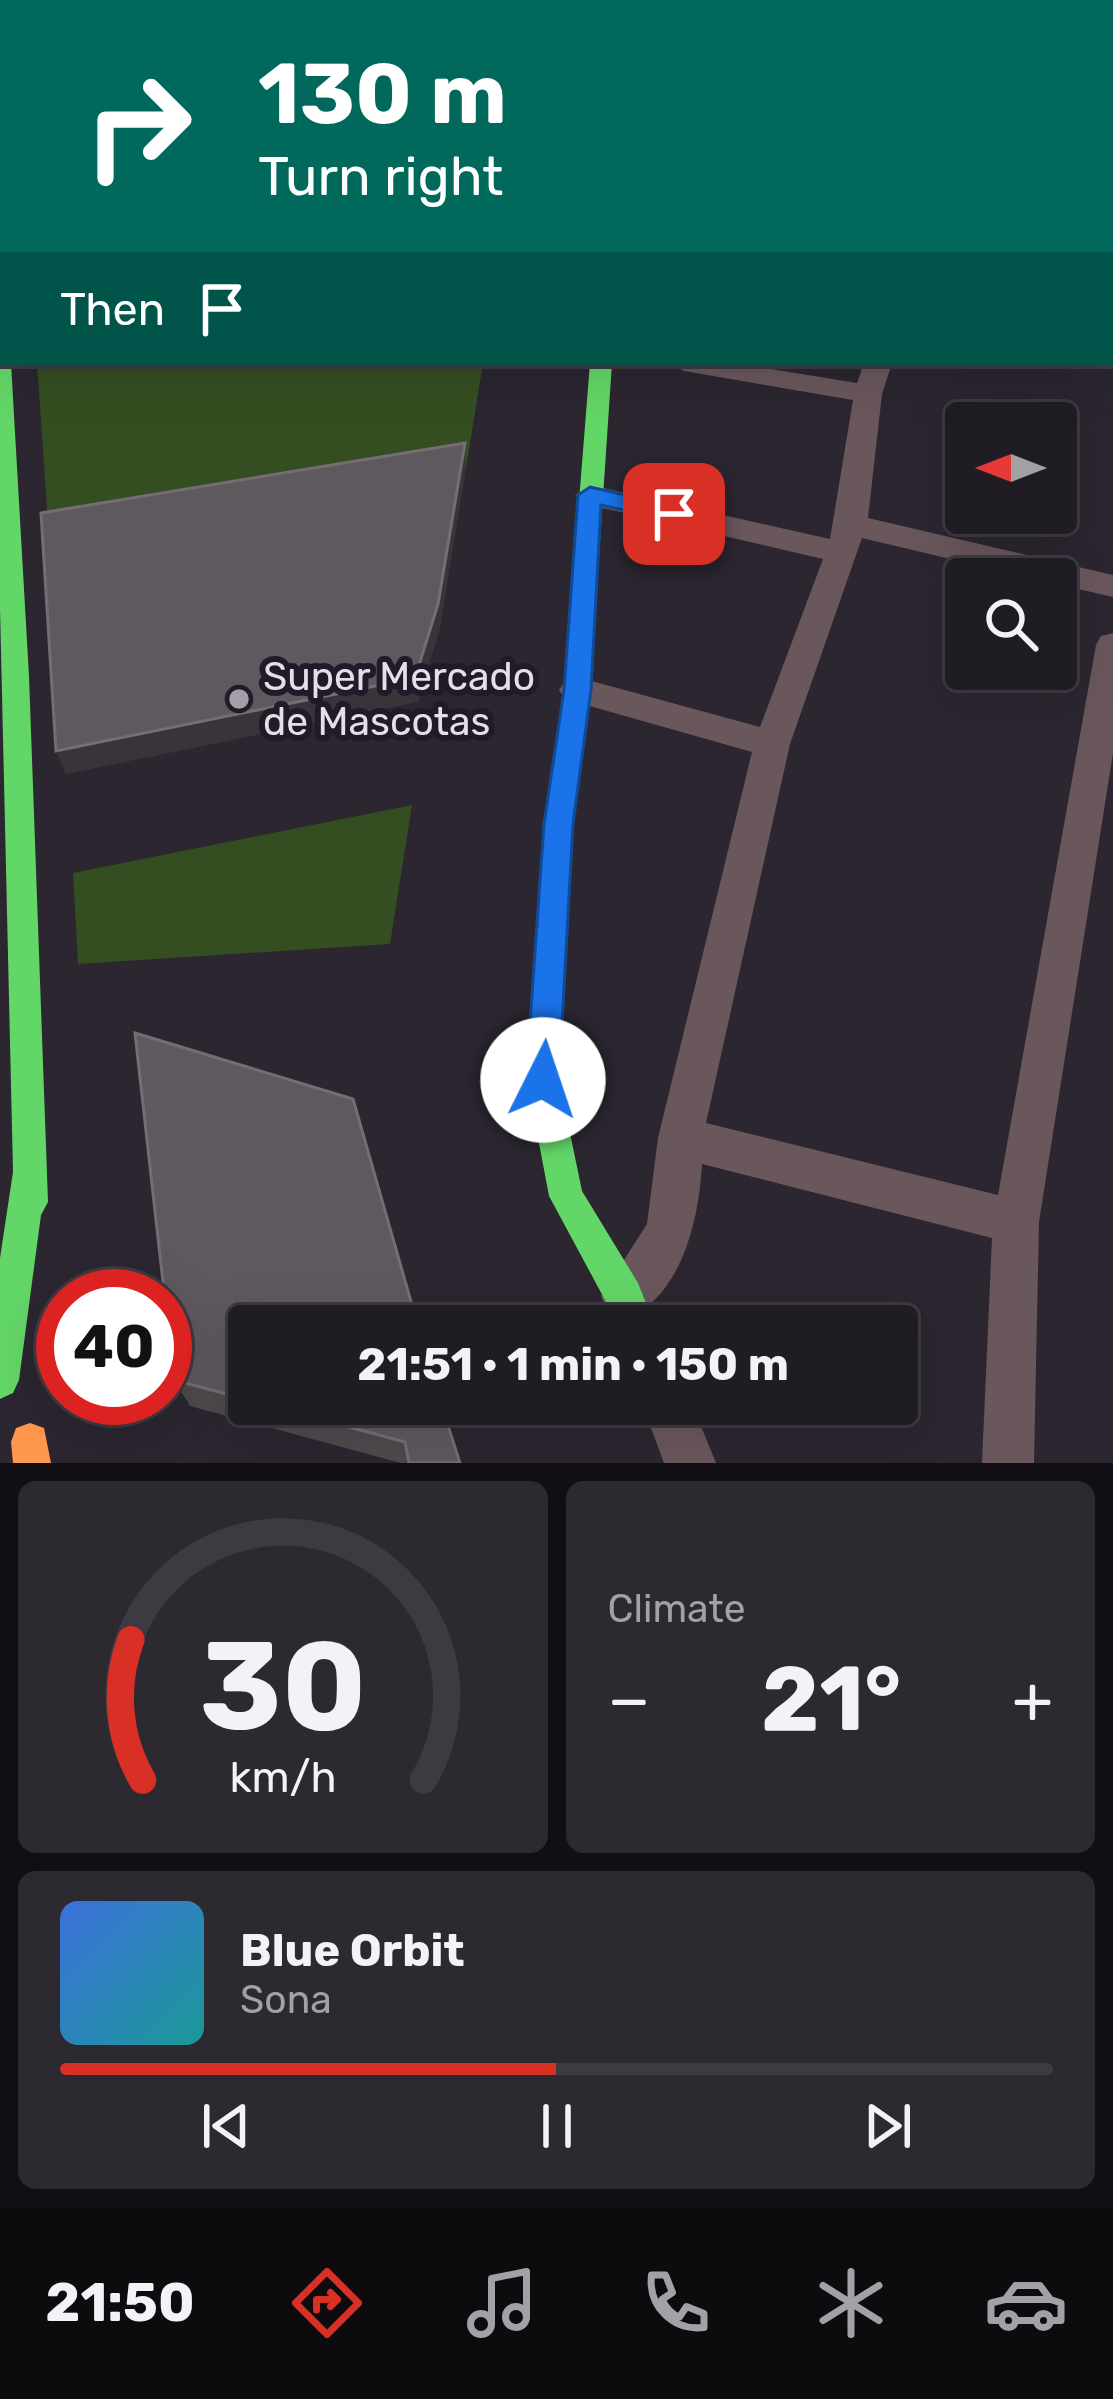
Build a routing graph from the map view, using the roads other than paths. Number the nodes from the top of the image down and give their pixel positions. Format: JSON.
{"nodes":[{"id":1,"x":0,"y":366,"type":"edge"},
{"id":2,"x":601,"y":366,"type":"edge"},
{"id":3,"x":722,"y":366,"type":"edge"},
{"id":4,"x":873,"y":378,"type":"edge"},
{"id":5,"x":590,"y":495,"type":"junction"},
{"id":6,"x":846,"y":539,"type":"junction"},
{"id":7,"x":1113,"y":586,"type":"edge"},
{"id":8,"x":1113,"y":645,"type":"edge"},
{"id":9,"x":8,"y":677,"type":"edge"},
{"id":10,"x":577,"y":690,"type":"junction"},
{"id":11,"x":772,"y":744,"type":"junction"},
{"id":12,"x":12,"y":944,"type":"edge"},
{"id":13,"x":680,"y":1138,"type":"junction"},
{"id":14,"x":31,"y":1166,"type":"junction"},
{"id":15,"x":1016,"y":1222,"type":"junction"},
{"id":16,"x":628,"y":1305,"type":"edge"},
{"id":17,"x":634,"y":1305,"type":"edge"},
{"id":18,"x":30,"y":1373,"type":"dead end"},
{"id":19,"x":0,"y":1381,"type":"edge"},
{"id":20,"x":675,"y":1425,"type":"edge"},
{"id":21,"x":690,"y":1463,"type":"edge"},
{"id":22,"x":1008,"y":1463,"type":"edge"}],
"edges":[{"from":1,"to":9,"type":"main road"},
{"from":2,"to":5,"type":"main road"},
{"from":3,"to":4,"type":"street"},
{"from":4,"to":6,"type":"street"},
{"from":5,"to":6,"type":"street"},
{"from":5,"to":10,"type":"main road"},
{"from":6,"to":7,"type":"street"},
{"from":6,"to":11,"type":"street"},
{"from":8,"to":15,"type":"street"},
{"from":9,"to":12,"type":"main road"},
{"from":10,"to":11,"type":"street"},
{"from":10,"to":16,"type":"main road"},
{"from":11,"to":13,"type":"street"},
{"from":12,"to":14,"type":"main road"},
{"from":13,"to":15,"type":"street"},
{"from":13,"to":17,"type":"street"},
{"from":14,"to":18,"type":"main road"},
{"from":14,"to":19,"type":"main road"},
{"from":15,"to":22,"type":"street"},
{"from":20,"to":21,"type":"street"}]}
